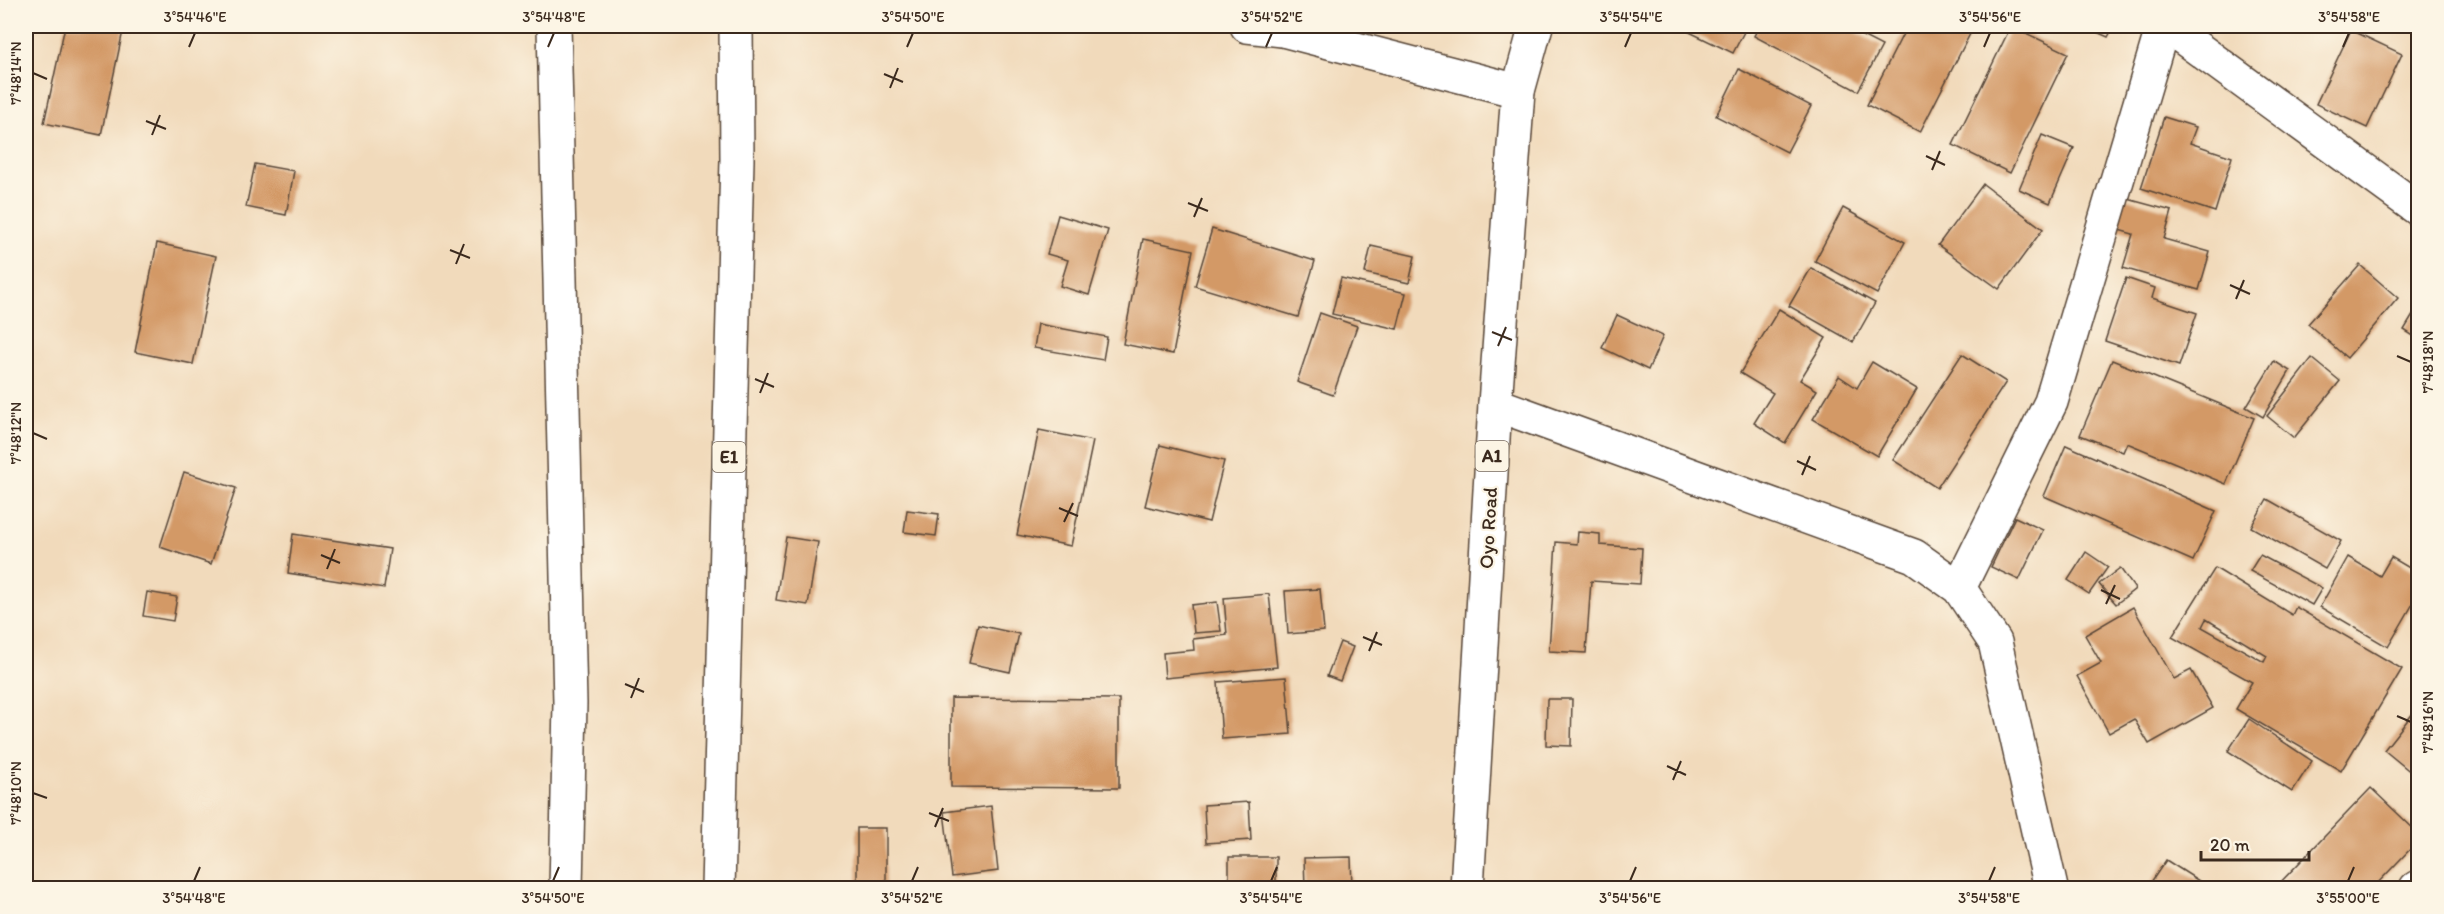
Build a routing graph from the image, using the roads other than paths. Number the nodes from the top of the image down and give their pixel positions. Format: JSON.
{"nodes":[{"id":1,"x":554,"y":26,"type":"edge"},
{"id":2,"x":736,"y":26,"type":"edge"},
{"id":3,"x":1247,"y":26,"type":"edge"},
{"id":4,"x":1536,"y":26,"type":"edge"},
{"id":5,"x":2165,"y":26,"type":"edge"},
{"id":6,"x":1281,"y":28,"type":"edge"},
{"id":7,"x":1518,"y":91,"type":"junction"},
{"id":8,"x":2418,"y":209,"type":"edge"},
{"id":9,"x":1495,"y":404,"type":"junction"},
{"id":10,"x":1959,"y":588,"type":"junction"},
{"id":11,"x":566,"y":888,"type":"edge"},
{"id":12,"x":718,"y":888,"type":"edge"},
{"id":13,"x":1467,"y":888,"type":"edge"},
{"id":14,"x":2051,"y":888,"type":"edge"}],
"edges":[{"from":1,"to":11,"type":"main road"},
{"from":2,"to":12,"type":"main road","number":"E1"},
{"from":3,"to":6,"type":"main road"},
{"from":4,"to":7,"type":"main road","name":"Oyo Road","number":"A1"},
{"from":5,"to":8,"type":"main road"},
{"from":5,"to":10,"type":"main road"},
{"from":6,"to":7,"type":"main road"},
{"from":7,"to":9,"type":"main road","name":"Oyo Road","number":"A1"},
{"from":9,"to":10,"type":"main road"},
{"from":9,"to":13,"type":"main road","name":"Oyo Road","number":"A1"},
{"from":10,"to":14,"type":"main road"}]}
